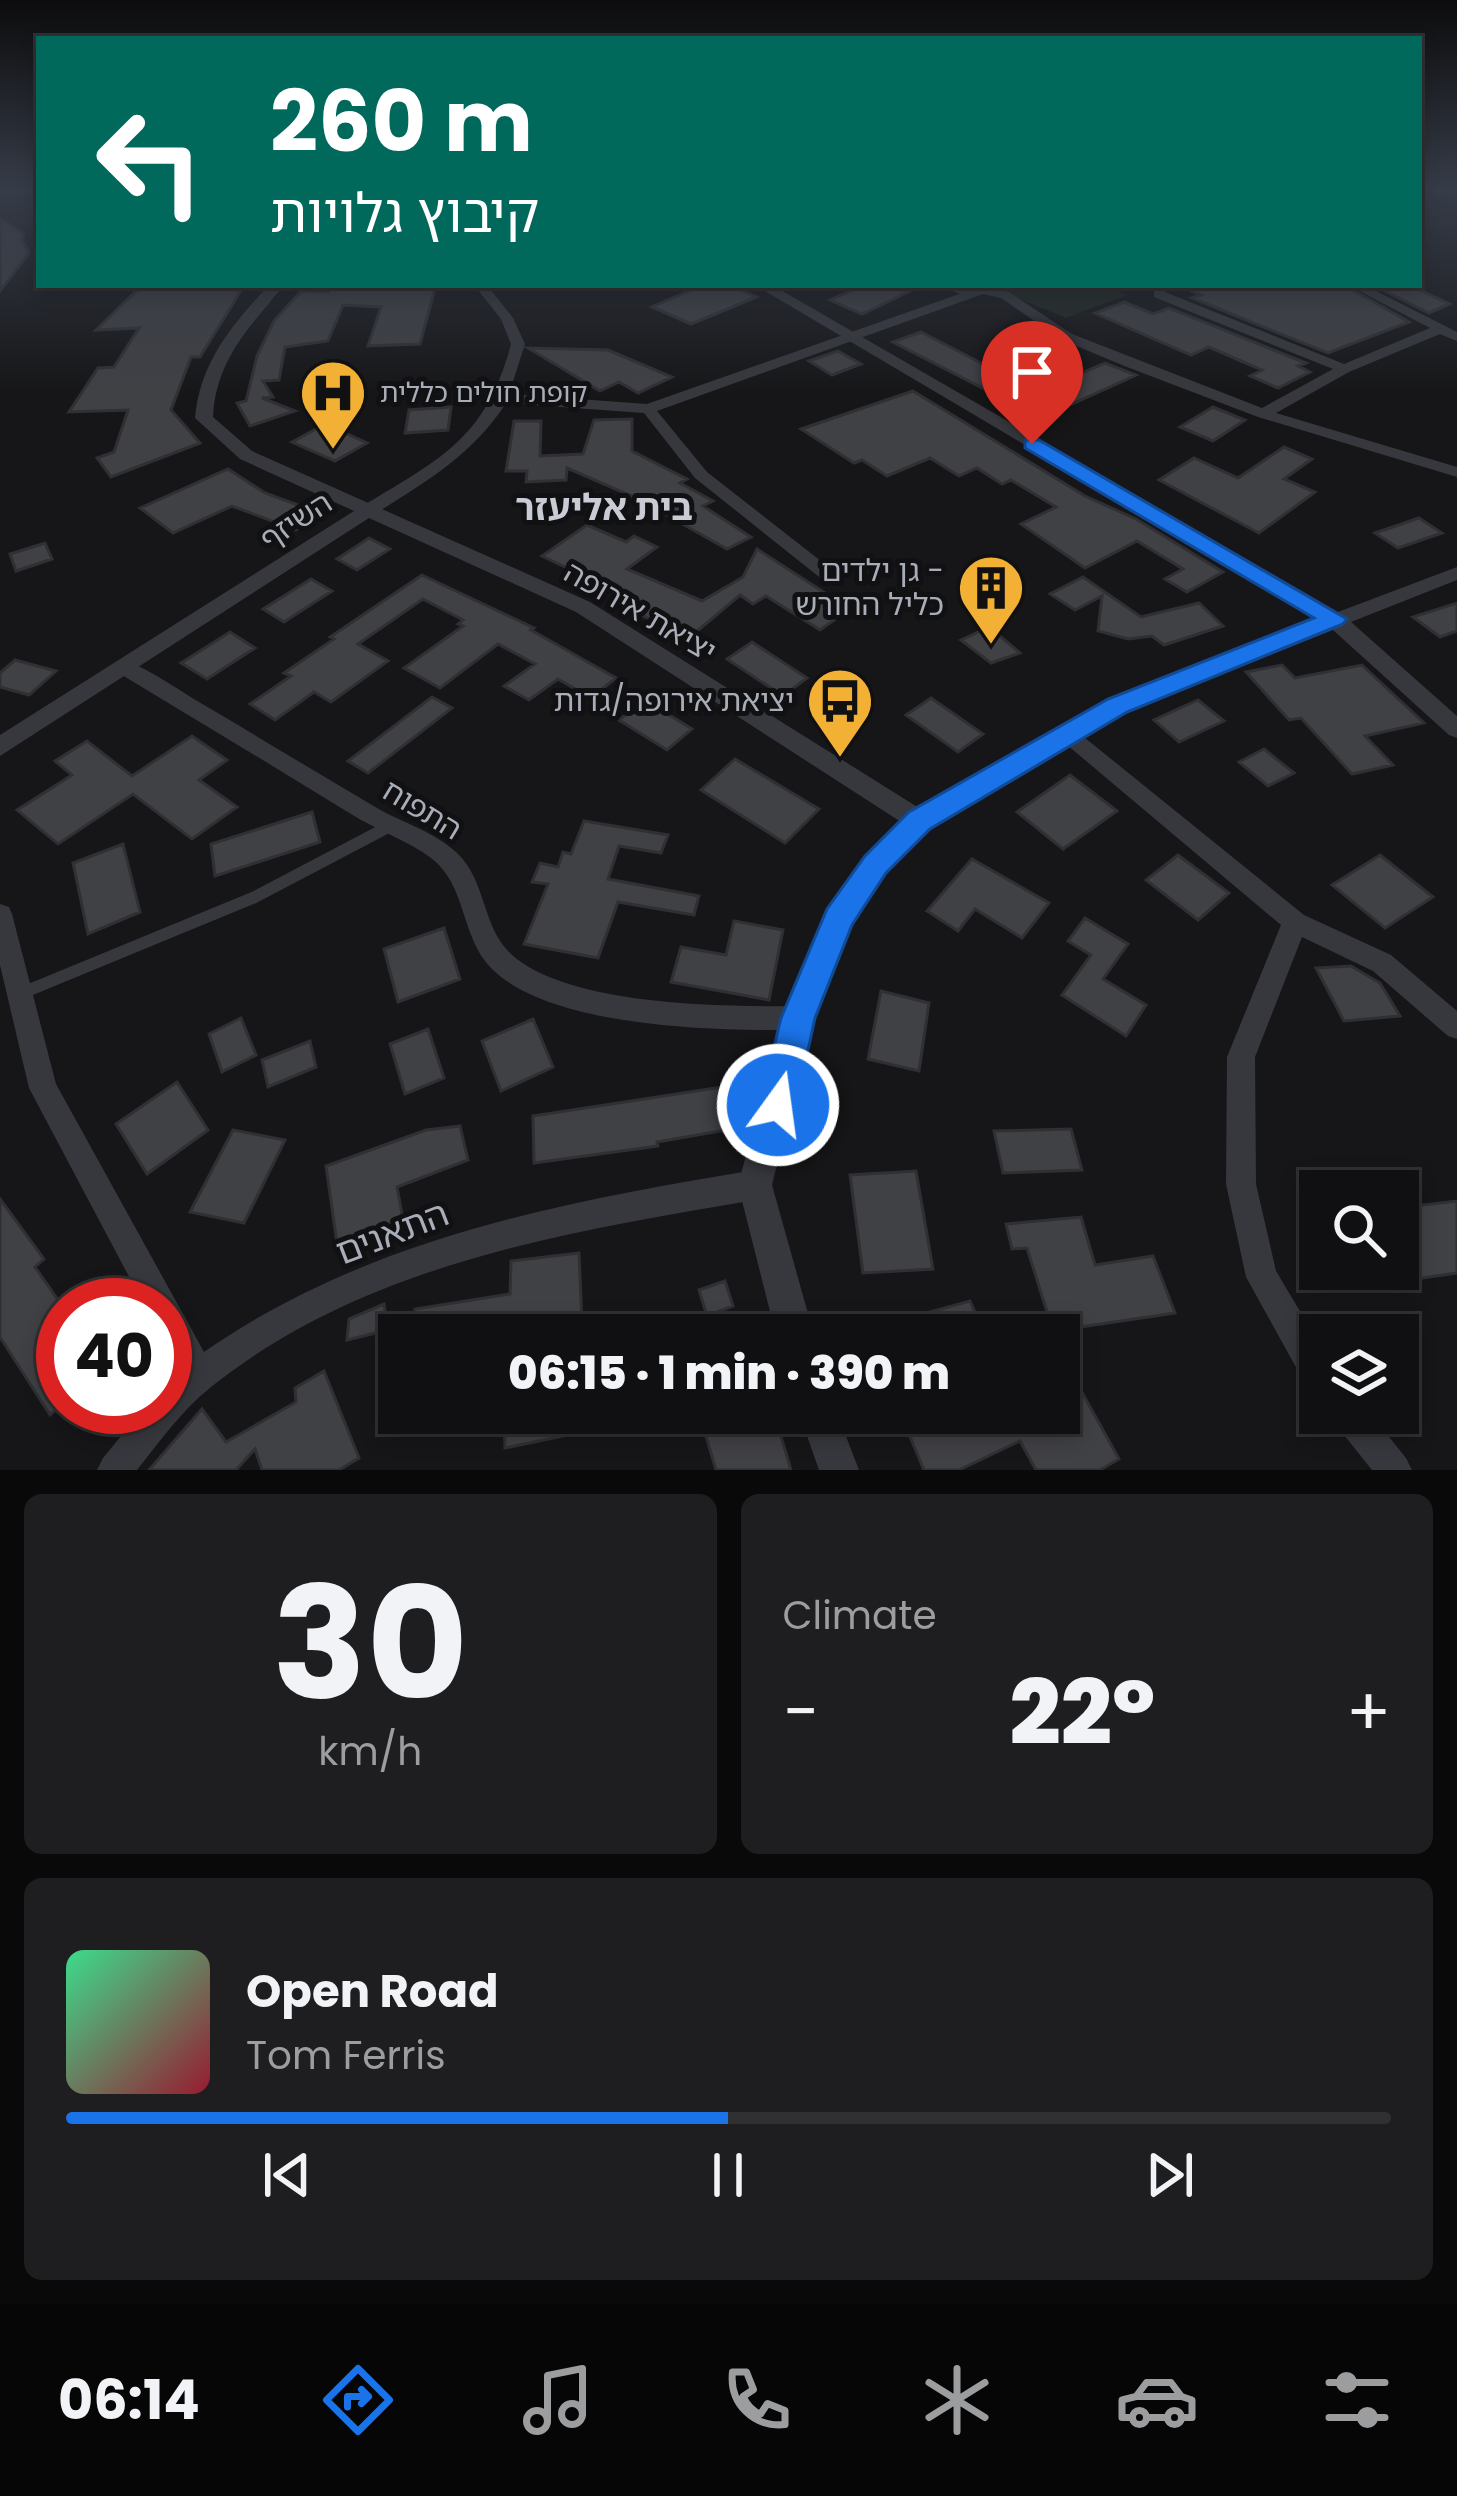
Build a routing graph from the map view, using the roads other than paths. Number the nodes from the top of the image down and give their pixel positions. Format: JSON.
{"nodes":[{"id":1,"x":274,"y":288,"type":"edge"},
{"id":2,"x":482,"y":288,"type":"edge"},
{"id":3,"x":767,"y":288,"type":"edge"},
{"id":4,"x":954,"y":288,"type":"edge"},
{"id":5,"x":1160,"y":288,"type":"edge"},
{"id":6,"x":1360,"y":288,"type":"edge"},
{"id":7,"x":967,"y":293,"type":"junction"},
{"id":8,"x":1440,"y":329,"type":"junction"},
{"id":9,"x":854,"y":337,"type":"junction"},
{"id":10,"x":1457,"y":337,"type":"edge"},
{"id":11,"x":1344,"y":368,"type":"junction"},
{"id":12,"x":501,"y":398,"type":"junction"},
{"id":13,"x":648,"y":409,"type":"junction"},
{"id":14,"x":1263,"y":414,"type":"junction"},
{"id":15,"x":1457,"y":472,"type":"edge"},
{"id":16,"x":367,"y":511,"type":"junction"},
{"id":17,"x":1457,"y":573,"type":"edge"},
{"id":18,"x":834,"y":580,"type":"dead end"},
{"id":19,"x":1334,"y":619,"type":"junction"},
{"id":20,"x":124,"y":667,"type":"junction"},
{"id":21,"x":1457,"y":729,"type":"edge"},
{"id":22,"x":1067,"y":734,"type":"junction"},
{"id":23,"x":0,"y":747,"type":"edge"},
{"id":24,"x":919,"y":820,"type":"junction"},
{"id":25,"x":390,"y":826,"type":"junction"},
{"id":26,"x":0,"y":914,"type":"edge"},
{"id":27,"x":1294,"y":922,"type":"junction"},
{"id":28,"x":20,"y":994,"type":"junction"},
{"id":29,"x":798,"y":1018,"type":"junction"},
{"id":30,"x":1457,"y":1027,"type":"edge"},
{"id":31,"x":755,"y":1185,"type":"junction"},
{"id":32,"x":145,"y":1278,"type":"edge"},
{"id":33,"x":789,"y":1314,"type":"edge"},
{"id":34,"x":1299,"y":1341,"type":"edge"},
{"id":35,"x":192,"y":1363,"type":"edge"},
{"id":36,"x":199,"y":1376,"type":"junction"},
{"id":37,"x":826,"y":1434,"type":"edge"},
{"id":38,"x":1365,"y":1434,"type":"edge"},
{"id":39,"x":115,"y":1470,"type":"edge"},
{"id":40,"x":839,"y":1470,"type":"edge"},
{"id":41,"x":1394,"y":1470,"type":"edge"}],
"edges":[{"from":1,"to":16,"type":"street","name":"יציאת אירופה"},
{"from":2,"to":12,"type":"street","name":"השיזף"},
{"from":3,"to":9,"type":"street"},
{"from":4,"to":7,"type":"lane"},
{"from":5,"to":11,"type":"street"},
{"from":6,"to":8,"type":"street"},
{"from":7,"to":9,"type":"street"},
{"from":7,"to":14,"type":"street"},
{"from":8,"to":10,"type":"street"},
{"from":8,"to":11,"type":"street"},
{"from":9,"to":13,"type":"street"},
{"from":9,"to":19,"type":"street"},
{"from":11,"to":14,"type":"street"},
{"from":12,"to":13,"type":"street"},
{"from":12,"to":16,"type":"street","name":"השיזף"},
{"from":13,"to":18,"type":"street"},
{"from":14,"to":15,"type":"street"},
{"from":16,"to":20,"type":"street","name":"השיזף"},
{"from":16,"to":24,"type":"street","name":"יציאת אירופה"},
{"from":17,"to":19,"type":"street"},
{"from":19,"to":21,"type":"street"},
{"from":19,"to":22,"type":"street"},
{"from":20,"to":23,"type":"street","name":"השיזף"},
{"from":20,"to":25,"type":"street","name":"התפוח"},
{"from":22,"to":24,"type":"street"},
{"from":22,"to":27,"type":"street"},
{"from":24,"to":29,"type":"street"},
{"from":25,"to":28,"type":"lane"},
{"from":25,"to":29,"type":"street","name":"התפוח"},
{"from":26,"to":28,"type":"street"},
{"from":27,"to":30,"type":"street"},
{"from":27,"to":34,"type":"street"},
{"from":28,"to":32,"type":"street"},
{"from":29,"to":31,"type":"street"},
{"from":31,"to":33,"type":"street"},
{"from":31,"to":36,"type":"street","name":"התאנים"},
{"from":35,"to":36,"type":"street"},
{"from":36,"to":39,"type":"street","name":"התאנים"},
{"from":37,"to":40,"type":"street"},
{"from":38,"to":41,"type":"street"}]}
